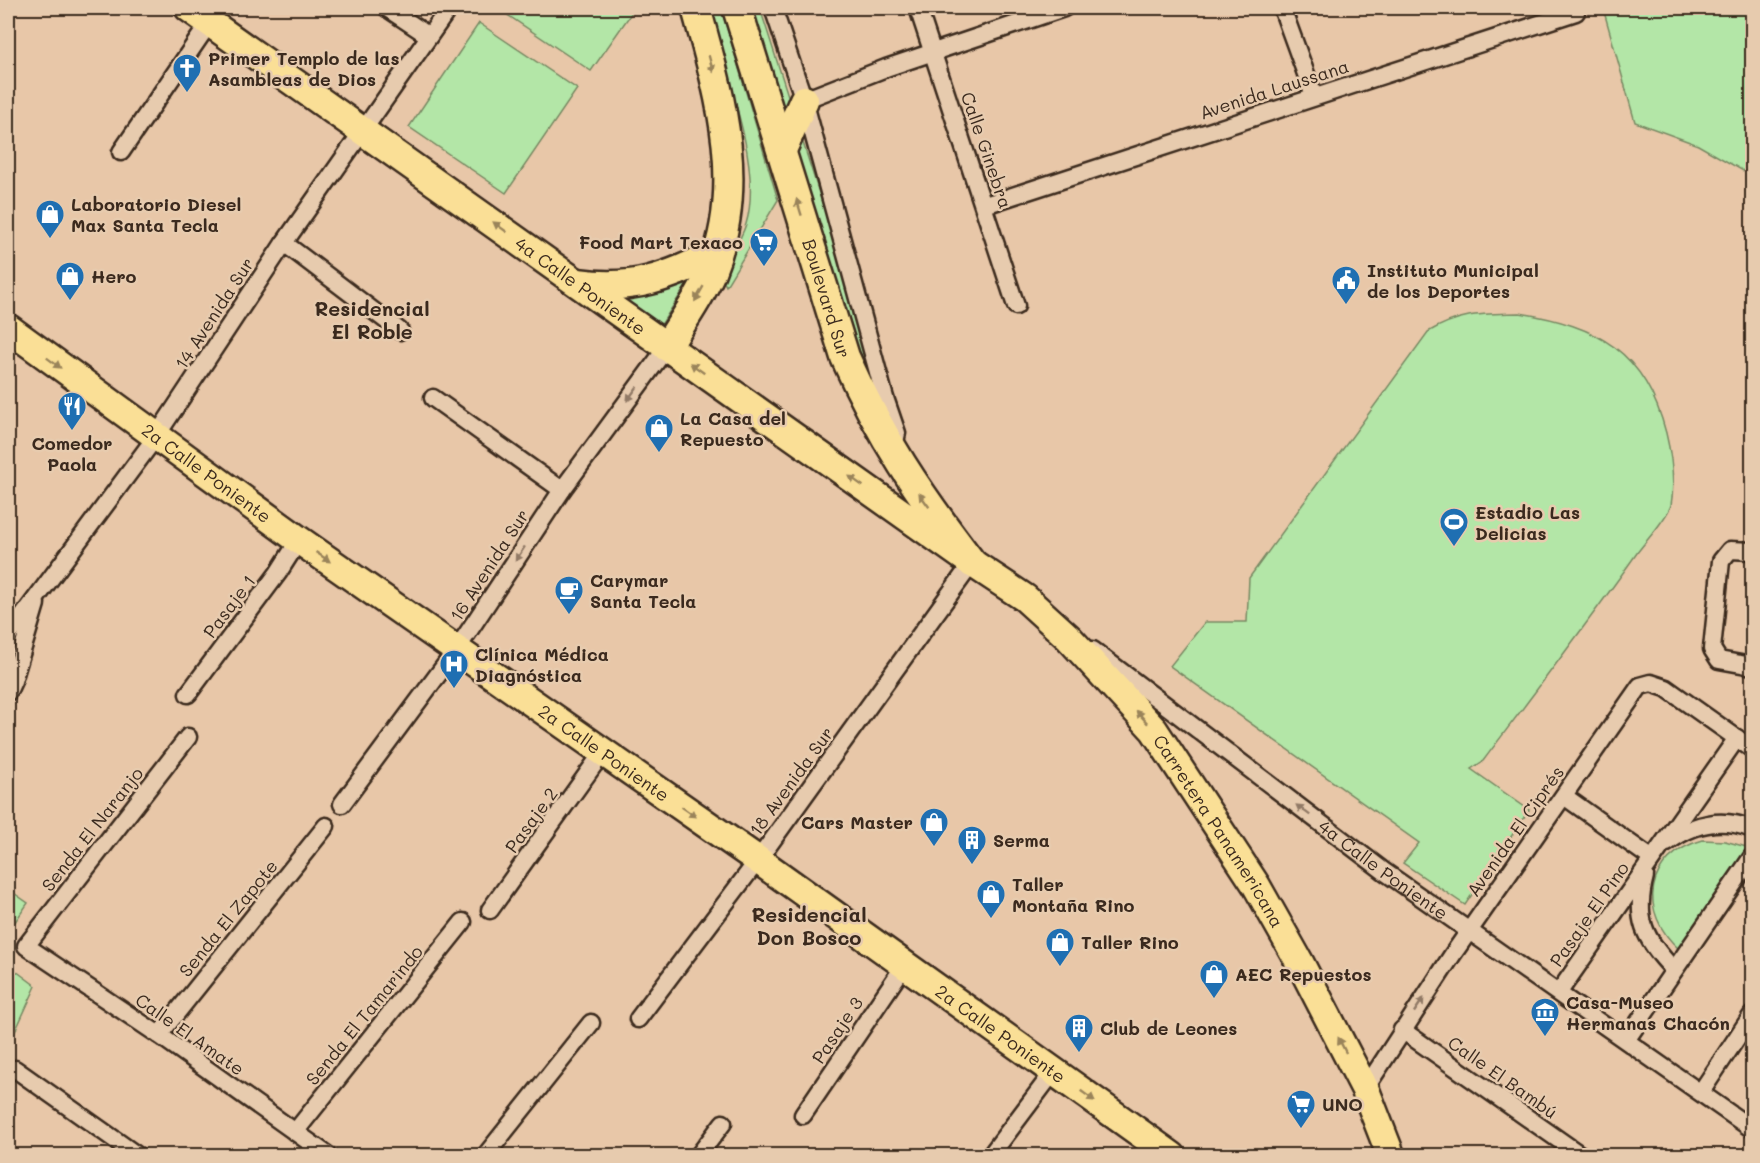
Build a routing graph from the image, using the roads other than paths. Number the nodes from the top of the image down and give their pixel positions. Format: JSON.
{"nodes":[{"id":1,"x":387,"y":8,"type":"edge"},
{"id":2,"x":449,"y":8,"type":"edge"},
{"id":3,"x":696,"y":8,"type":"edge"},
{"id":4,"x":737,"y":8,"type":"edge"},
{"id":5,"x":773,"y":8,"type":"edge"},
{"id":6,"x":918,"y":8,"type":"edge"},
{"id":7,"x":1064,"y":8,"type":"edge"},
{"id":8,"x":1282,"y":8,"type":"edge"},
{"id":9,"x":1576,"y":12,"type":"dead end"},
{"id":10,"x":199,"y":15,"type":"edge"},
{"id":11,"x":429,"y":36,"type":"junction"},
{"id":12,"x":933,"y":52,"type":"junction"},
{"id":13,"x":1314,"y":96,"type":"junction"},
{"id":14,"x":804,"y":100,"type":"junction"},
{"id":15,"x":364,"y":130,"type":"junction"},
{"id":16,"x":782,"y":150,"type":"junction"},
{"id":17,"x":122,"y":152,"type":"dead end"},
{"id":18,"x":985,"y":205,"type":"junction"},
{"id":19,"x":284,"y":243,"type":"junction"},
{"id":20,"x":716,"y":254,"type":"junction"},
{"id":21,"x":579,"y":283,"type":"junction"},
{"id":22,"x":1016,"y":306,"type":"dead end"},
{"id":23,"x":8,"y":328,"type":"edge"},
{"id":24,"x":400,"y":331,"type":"dead end"},
{"id":25,"x":667,"y":347,"type":"junction"},
{"id":26,"x":433,"y":398,"type":"dead end"},
{"id":27,"x":155,"y":438,"type":"junction"},
{"id":28,"x":893,"y":453,"type":"junction"},
{"id":29,"x":562,"y":490,"type":"junction"},
{"id":30,"x":298,"y":540,"type":"junction"},
{"id":31,"x":1752,"y":551,"type":"edge"},
{"id":32,"x":972,"y":564,"type":"junction"},
{"id":33,"x":39,"y":594,"type":"junction"},
{"id":34,"x":1025,"y":598,"type":"junction"},
{"id":35,"x":8,"y":636,"type":"edge"},
{"id":36,"x":457,"y":649,"type":"junction"},
{"id":37,"x":1752,"y":666,"type":"edge"},
{"id":38,"x":8,"y":692,"type":"edge"},
{"id":39,"x":188,"y":694,"type":"dead end"},
{"id":40,"x":188,"y":736,"type":"dead end"},
{"id":41,"x":1737,"y":738,"type":"junction"},
{"id":42,"x":1752,"y":749,"type":"edge"},
{"id":43,"x":603,"y":752,"type":"junction"},
{"id":44,"x":1564,"y":796,"type":"junction"},
{"id":45,"x":342,"y":804,"type":"dead end"},
{"id":46,"x":327,"y":826,"type":"dead end"},
{"id":47,"x":1752,"y":829,"type":"edge"},
{"id":48,"x":1752,"y":857,"type":"edge"},
{"id":49,"x":1652,"y":858,"type":"junction"},
{"id":50,"x":758,"y":860,"type":"junction"},
{"id":51,"x":490,"y":910,"type":"dead end"},
{"id":52,"x":463,"y":922,"type":"dead end"},
{"id":53,"x":1469,"y":932,"type":"junction"},
{"id":54,"x":27,"y":946,"type":"joint"},
{"id":55,"x":904,"y":966,"type":"junction"},
{"id":56,"x":1674,"y":970,"type":"junction"},
{"id":57,"x":1559,"y":992,"type":"junction"},
{"id":58,"x":1752,"y":1015,"type":"edge"},
{"id":59,"x":638,"y":1018,"type":"dead end"},
{"id":60,"x":591,"y":1023,"type":"dead end"},
{"id":61,"x":1402,"y":1030,"type":"junction"},
{"id":62,"x":159,"y":1035,"type":"junction"},
{"id":63,"x":1627,"y":1039,"type":"junction"},
{"id":64,"x":15,"y":1069,"type":"dead end"},
{"id":65,"x":1054,"y":1071,"type":"junction"},
{"id":66,"x":1365,"y":1089,"type":"junction"},
{"id":67,"x":1701,"y":1092,"type":"junction"},
{"id":68,"x":803,"y":1115,"type":"dead end"},
{"id":69,"x":723,"y":1123,"type":"dead end"},
{"id":70,"x":1752,"y":1129,"type":"edge"},
{"id":71,"x":295,"y":1132,"type":"junction"},
{"id":72,"x":138,"y":1155,"type":"edge"},
{"id":73,"x":329,"y":1155,"type":"edge"},
{"id":74,"x":485,"y":1155,"type":"edge"},
{"id":75,"x":698,"y":1155,"type":"edge"},
{"id":76,"x":990,"y":1155,"type":"edge"},
{"id":77,"x":1172,"y":1155,"type":"edge"},
{"id":78,"x":1391,"y":1155,"type":"edge"},
{"id":79,"x":1582,"y":1155,"type":"edge"}],
"edges":[{"from":1,"to":11,"type":"street"},
{"from":2,"to":11,"type":"street","name":"14 Avenida Sur"},
{"from":3,"to":20,"type":"highway","one_way":true},
{"from":4,"to":16,"type":"highway","name":"Boulevard Sur"},
{"from":5,"to":14,"type":"street"},
{"from":6,"to":12,"type":"street","name":"Calle Ginebra"},
{"from":7,"to":12,"type":"street"},
{"from":8,"to":13,"type":"street"},
{"from":9,"to":13,"type":"street","name":"Avenida Laussana"},
{"from":10,"to":15,"type":"main road","name":"4a Calle Poniente"},
{"from":10,"to":17,"type":"street"},
{"from":11,"to":15,"type":"street","name":"14 Avenida Sur"},
{"from":12,"to":14,"type":"street"},
{"from":12,"to":18,"type":"street","name":"Calle Ginebra"},
{"from":13,"to":18,"type":"street","name":"Avenida Laussana"},
{"from":14,"to":16,"type":"highway"},
{"from":14,"to":28,"type":"street"},
{"from":15,"to":19,"type":"street","name":"14 Avenida Sur"},
{"from":21,"to":15,"type":"main road","name":"4a Calle Poniente","one_way":true},
{"from":28,"to":16,"type":"highway","name":"Boulevard Sur","one_way":true},
{"from":18,"to":22,"type":"street","name":"Calle Ginebra"},
{"from":19,"to":24,"type":"street"},
{"from":19,"to":27,"type":"street","name":"14 Avenida Sur"},
{"from":20,"to":21,"type":"highway"},
{"from":20,"to":25,"type":"highway","one_way":true},
{"from":21,"to":25,"type":"main road","name":"4a Calle Poniente"},
{"from":23,"to":27,"type":"main road","name":"2a Calle Poniente","one_way":true},
{"from":25,"to":29,"type":"street","name":"16 Avenida Sur","one_way":true},
{"from":32,"to":25,"type":"main road","name":"4a Calle Poniente","one_way":true},
{"from":26,"to":29,"type":"street"},
{"from":27,"to":30,"type":"main road","name":"2a Calle Poniente"},
{"from":27,"to":33,"type":"street","name":"14 Avenida Sur"},
{"from":32,"to":28,"type":"highway","name":"Boulevard Sur","one_way":true},
{"from":29,"to":36,"type":"street","name":"16 Avenida Sur","one_way":true},
{"from":30,"to":36,"type":"main road","name":"2a Calle Poniente","one_way":true},
{"from":30,"to":39,"type":"street","name":"Pasaje 1"},
{"from":31,"to":37,"type":"street"},
{"from":32,"to":34,"type":"main road","name":"Carretera Panamericana"},
{"from":32,"to":50,"type":"street","name":"18 Avenida Sur"},
{"from":33,"to":35,"type":"street","name":"14 Avenida Sur"},
{"from":33,"to":38,"type":"street"},
{"from":53,"to":34,"type":"street","name":"4a Calle Poniente","one_way":true},
{"from":66,"to":34,"type":"main road","name":"Carretera Panamericana","one_way":true},
{"from":36,"to":43,"type":"main road","name":"2a Calle Poniente"},
{"from":36,"to":45,"type":"street","name":"16 Avenida Sur"},
{"from":40,"to":54,"type":"street","name":"Senda El Naranjo"},
{"from":41,"to":42,"type":"street"},
{"from":41,"to":44,"type":"street","name":"Avenida El Ciprés"},
{"from":41,"to":49,"type":"street","name":"Pasaje El Pino"},
{"from":43,"to":50,"type":"main road","name":"2a Calle Poniente","one_way":true},
{"from":43,"to":51,"type":"street","name":"Pasaje 2"},
{"from":44,"to":49,"type":"street"},
{"from":44,"to":53,"type":"street","name":"Avenida El Ciprés"},
{"from":46,"to":62,"type":"street","name":"Senda El Zapote"},
{"from":47,"to":49,"type":"street","name":"Pasaje El Pino"},
{"from":48,"to":56,"type":"street"},
{"from":49,"to":56,"type":"street","name":"Pasaje El Pino"},
{"from":49,"to":57,"type":"street","name":"Pasaje El Pino"},
{"from":50,"to":55,"type":"main road","name":"2a Calle Poniente"},
{"from":50,"to":59,"type":"street","name":"18 Avenida Sur"},
{"from":52,"to":71,"type":"street","name":"Senda El Tamarindo"},
{"from":53,"to":57,"type":"street","name":"4a Calle Poniente"},
{"from":61,"to":53,"type":"street","name":"Avenida El Ciprés","one_way":true},
{"from":54,"to":62,"type":"street","name":"Calle El Amate"},
{"from":55,"to":65,"type":"main road","name":"2a Calle Poniente"},
{"from":55,"to":68,"type":"street","name":"Pasaje 3"},
{"from":56,"to":63,"type":"street"},
{"from":57,"to":63,"type":"street","name":"4a Calle Poniente"},
{"from":58,"to":67,"type":"street"},
{"from":60,"to":74,"type":"street"},
{"from":61,"to":66,"type":"street","name":"Avenida El Ciprés"},
{"from":61,"to":79,"type":"street","name":"Calle El Bambú"},
{"from":62,"to":71,"type":"street","name":"Calle El Amate"},
{"from":63,"to":67,"type":"street","name":"4a Calle Poniente"},
{"from":64,"to":72,"type":"street"},
{"from":65,"to":76,"type":"street"},
{"from":65,"to":77,"type":"main road","name":"2a Calle Poniente","one_way":true},
{"from":66,"to":78,"type":"main road","name":"Carretera Panamericana"},
{"from":67,"to":70,"type":"street","name":"4a Calle Poniente"},
{"from":69,"to":75,"type":"street"},
{"from":71,"to":73,"type":"street","name":"Calle El Amate"}]}
